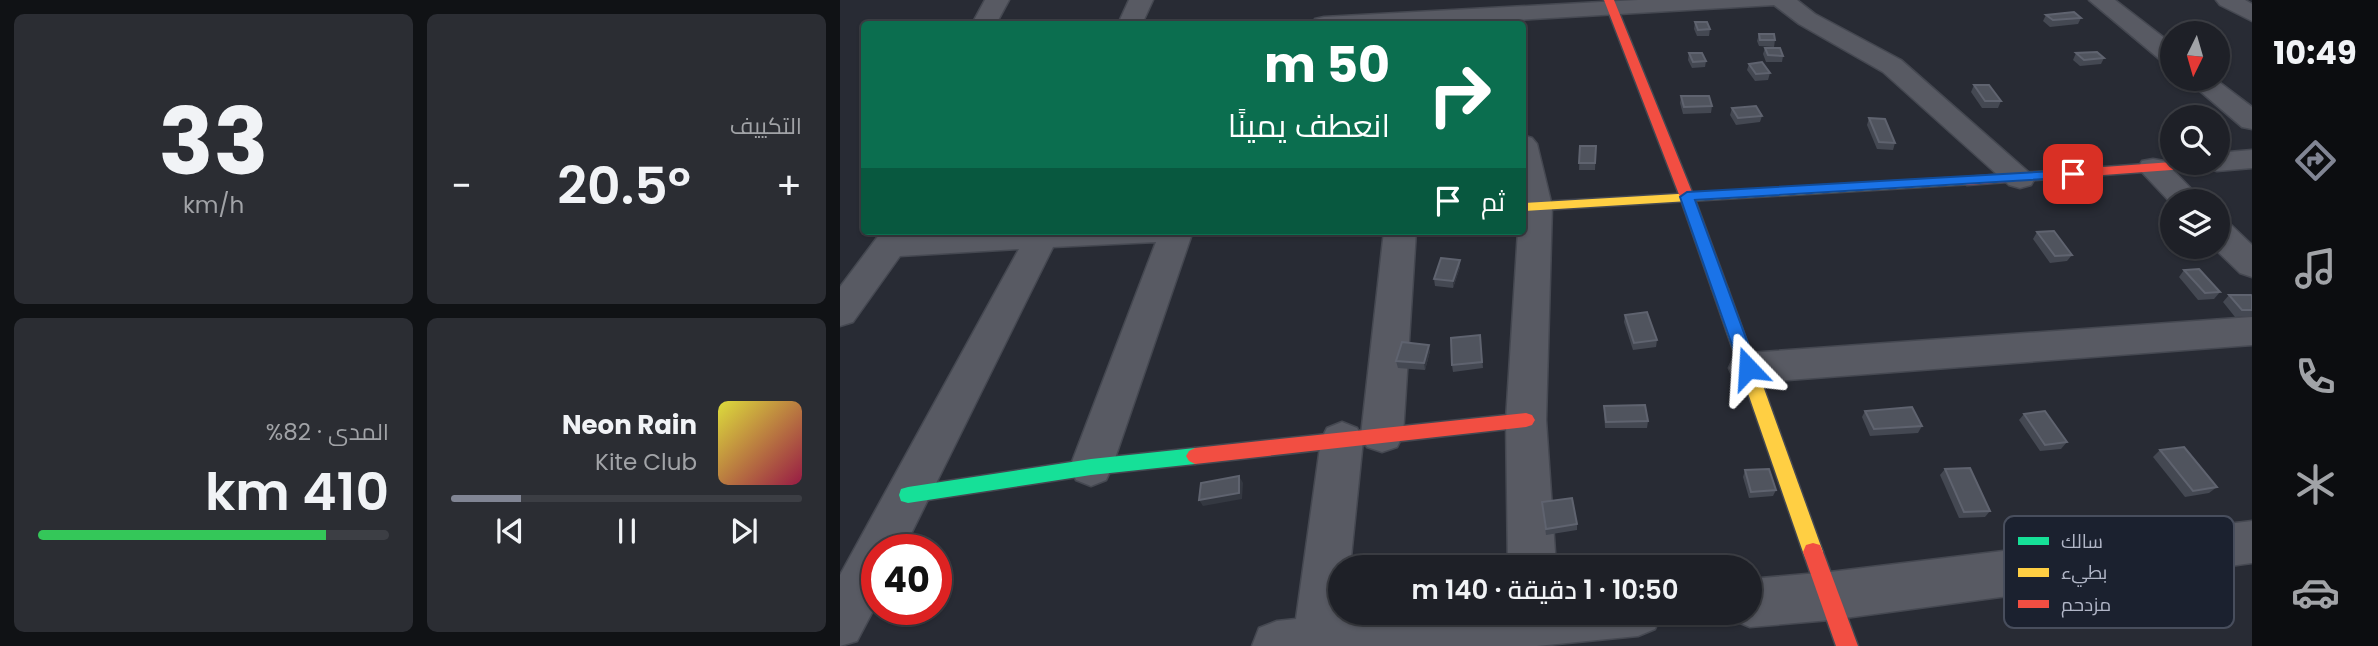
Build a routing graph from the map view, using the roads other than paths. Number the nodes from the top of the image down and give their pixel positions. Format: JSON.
{"nodes":[{"id":1,"x":997,"y":0,"type":"edge"},
{"id":2,"x":1141,"y":0,"type":"edge"},
{"id":3,"x":1341,"y":0,"type":"edge"},
{"id":4,"x":1768,"y":0,"type":"edge"},
{"id":5,"x":1782,"y":0,"type":"edge"},
{"id":6,"x":2101,"y":0,"type":"edge"},
{"id":7,"x":2228,"y":0,"type":"edge"},
{"id":8,"x":1611,"y":5,"type":"edge"},
{"id":9,"x":2252,"y":14,"type":"edge"},
{"id":10,"x":986,"y":21,"type":"edge"},
{"id":11,"x":1131,"y":21,"type":"edge"},
{"id":12,"x":1340,"y":21,"type":"edge"},
{"id":13,"x":1468,"y":21,"type":"edge"},
{"id":14,"x":2160,"y":47,"type":"edge"},
{"id":15,"x":2214,"y":91,"type":"edge"},
{"id":16,"x":2252,"y":121,"type":"edge"},
{"id":17,"x":2252,"y":159,"type":"edge"},
{"id":18,"x":2230,"y":161,"type":"edge"},
{"id":19,"x":2160,"y":167,"type":"edge"},
{"id":20,"x":2153,"y":168,"type":"junction"},
{"id":21,"x":2020,"y":178,"type":"junction"},
{"id":22,"x":1526,"y":180,"type":"edge"},
{"id":23,"x":2175,"y":189,"type":"edge"},
{"id":24,"x":1687,"y":197,"type":"junction"},
{"id":25,"x":1529,"y":207,"type":"edge"},
{"id":26,"x":1006,"y":235,"type":"edge"},
{"id":27,"x":1043,"y":235,"type":"edge"},
{"id":28,"x":1176,"y":235,"type":"edge"},
{"id":29,"x":1399,"y":235,"type":"edge"},
{"id":30,"x":894,"y":238,"type":"edge"},
{"id":31,"x":2230,"y":244,"type":"edge"},
{"id":32,"x":2252,"y":265,"type":"edge"},
{"id":33,"x":840,"y":313,"type":"edge"},
{"id":34,"x":2252,"y":331,"type":"edge"},
{"id":35,"x":1748,"y":368,"type":"junction"},
{"id":36,"x":1526,"y":419,"type":"junction"},
{"id":37,"x":1362,"y":437,"type":"junction"},
{"id":38,"x":1091,"y":467,"type":"junction"},
{"id":39,"x":908,"y":495,"type":"junction"},
{"id":40,"x":887,"y":534,"type":"edge"},
{"id":41,"x":2252,"y":542,"type":"edge"},
{"id":42,"x":2234,"y":544,"type":"edge"},
{"id":43,"x":1532,"y":555,"type":"edge"},
{"id":44,"x":2004,"y":574,"type":"edge"},
{"id":45,"x":861,"y":584,"type":"edge"},
{"id":46,"x":1830,"y":596,"type":"junction"},
{"id":47,"x":1762,"y":602,"type":"edge"},
{"id":48,"x":840,"y":624,"type":"edge"},
{"id":49,"x":1536,"y":627,"type":"edge"},
{"id":50,"x":1297,"y":644,"type":"edge"},
{"id":51,"x":1847,"y":646,"type":"edge"}],
"edges":[{"from":1,"to":10,"type":"street"},
{"from":2,"to":11,"type":"street"},
{"from":3,"to":12,"type":"street"},
{"from":4,"to":8,"type":"street"},
{"from":5,"to":21,"type":"street"},
{"from":6,"to":14,"type":"street"},
{"from":7,"to":9,"type":"street"},
{"from":8,"to":13,"type":"street"},
{"from":8,"to":24,"type":"street"},
{"from":15,"to":16,"type":"street"},
{"from":17,"to":18,"type":"street"},
{"from":19,"to":20,"type":"street"},
{"from":20,"to":21,"type":"street"},
{"from":20,"to":23,"type":"street"},
{"from":21,"to":24,"type":"street"},
{"from":22,"to":25,"type":"street"},
{"from":24,"to":25,"type":"street"},
{"from":24,"to":35,"type":"street"},
{"from":25,"to":36,"type":"street"},
{"from":26,"to":30,"type":"street"},
{"from":27,"to":39,"type":"street"},
{"from":28,"to":38,"type":"street"},
{"from":29,"to":37,"type":"street"},
{"from":30,"to":33,"type":"street"},
{"from":31,"to":32,"type":"street"},
{"from":34,"to":35,"type":"street"},
{"from":35,"to":46,"type":"street"},
{"from":36,"to":37,"type":"street"},
{"from":36,"to":43,"type":"street"},
{"from":37,"to":38,"type":"street"},
{"from":37,"to":50,"type":"street"},
{"from":38,"to":39,"type":"street"},
{"from":39,"to":40,"type":"street"},
{"from":41,"to":42,"type":"street"},
{"from":44,"to":46,"type":"street"},
{"from":45,"to":48,"type":"street"},
{"from":46,"to":47,"type":"street"},
{"from":46,"to":51,"type":"street"},
{"from":49,"to":50,"type":"street"}]}
